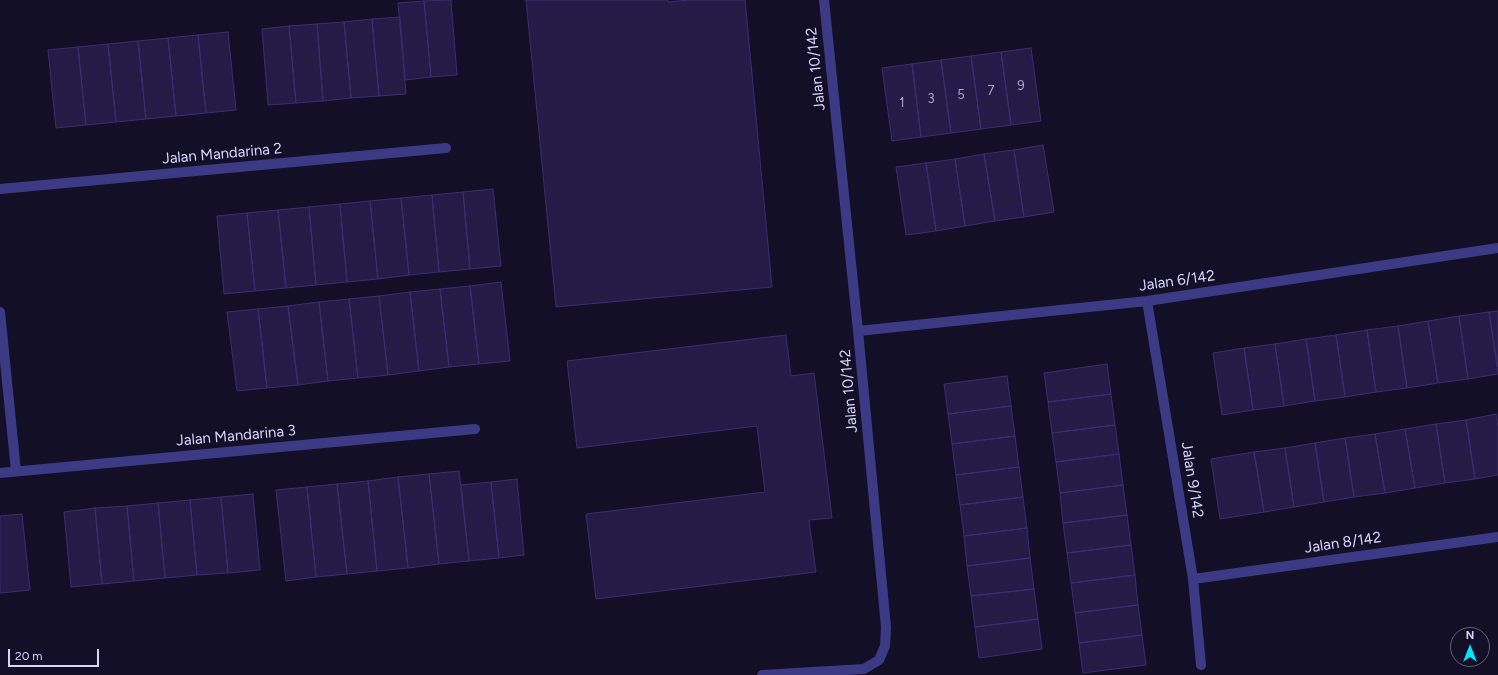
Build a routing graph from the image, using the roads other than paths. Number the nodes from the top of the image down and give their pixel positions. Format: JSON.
{"nodes":[{"id":1,"x":824,"y":0,"type":"edge"},
{"id":2,"x":446,"y":148,"type":"dead end"},
{"id":3,"x":0,"y":189,"type":"edge"},
{"id":4,"x":1498,"y":248,"type":"edge"},
{"id":5,"x":1146,"y":301,"type":"junction"},
{"id":6,"x":0,"y":312,"type":"edge"},
{"id":7,"x":858,"y":331,"type":"junction"},
{"id":8,"x":475,"y":429,"type":"dead end"},
{"id":9,"x":16,"y":471,"type":"junction"},
{"id":10,"x":0,"y":473,"type":"edge"},
{"id":11,"x":1498,"y":537,"type":"edge"},
{"id":12,"x":1193,"y":579,"type":"junction"},
{"id":13,"x":1201,"y":665,"type":"dead end"},
{"id":14,"x":762,"y":675,"type":"edge"}],
"edges":[{"from":1,"to":7,"type":"street","name":"Jalan 10/142"},
{"from":2,"to":3,"type":"street","name":"Jalan Mandarina 2"},
{"from":4,"to":5,"type":"street","name":"Jalan 6/142"},
{"from":5,"to":7,"type":"street","name":"Jalan 6/142"},
{"from":5,"to":12,"type":"street","name":"Jalan 9/142"},
{"from":6,"to":9,"type":"street"},
{"from":7,"to":14,"type":"street","name":"Jalan 10/142"},
{"from":8,"to":9,"type":"street","name":"Jalan Mandarina 3"},
{"from":9,"to":10,"type":"street","name":"Jalan Mandarina 3"},
{"from":11,"to":12,"type":"street","name":"Jalan 8/142"},
{"from":12,"to":13,"type":"street","name":"Jalan 9/142"}]}
